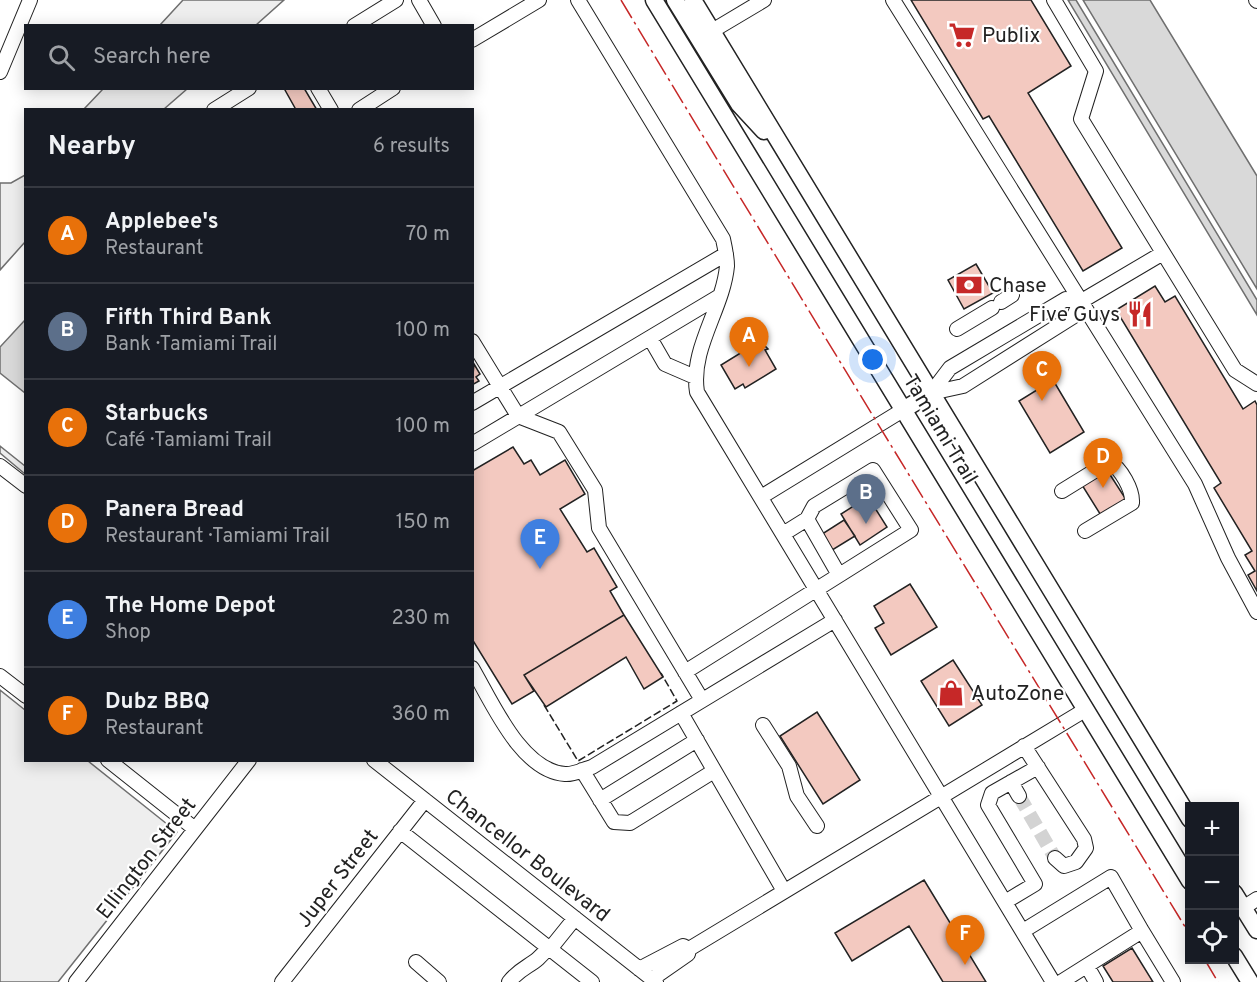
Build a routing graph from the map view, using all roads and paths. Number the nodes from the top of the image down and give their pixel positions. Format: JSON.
{"nodes":[{"id":1,"x":30,"y":0,"type":"edge"},
{"id":2,"x":396,"y":0,"type":"edge"},
{"id":3,"x":419,"y":0,"type":"edge"},
{"id":4,"x":539,"y":0,"type":"edge"},
{"id":5,"x":578,"y":0,"type":"edge"},
{"id":6,"x":654,"y":0,"type":"edge"},
{"id":7,"x":675,"y":0,"type":"edge"},
{"id":8,"x":693,"y":0,"type":"edge"},
{"id":9,"x":764,"y":0,"type":"edge"},
{"id":10,"x":893,"y":0,"type":"edge"},
{"id":11,"x":1054,"y":0,"type":"edge"},
{"id":12,"x":357,"y":24,"type":"edge"},
{"id":13,"x":433,"y":24,"type":"edge"},
{"id":14,"x":712,"y":31,"type":"junction"},
{"id":15,"x":474,"y":39,"type":"edge"},
{"id":16,"x":0,"y":72,"type":"edge"},
{"id":17,"x":246,"y":90,"type":"edge"},
{"id":18,"x":319,"y":90,"type":"edge"},
{"id":19,"x":390,"y":90,"type":"edge"},
{"id":20,"x":217,"y":108,"type":"edge"},
{"id":21,"x":330,"y":108,"type":"edge"},
{"id":22,"x":362,"y":108,"type":"edge"},
{"id":23,"x":789,"y":158,"type":"junction"},
{"id":24,"x":1163,"y":253,"type":"junction"},
{"id":25,"x":726,"y":254,"type":"junction"},
{"id":26,"x":718,"y":297,"type":"junction"},
{"id":27,"x":1002,"y":302,"type":"dead end"},
{"id":28,"x":1080,"y":302,"type":"junction"},
{"id":29,"x":957,"y":329,"type":"dead end"},
{"id":30,"x":650,"y":338,"type":"junction"},
{"id":31,"x":474,"y":344,"type":"edge"},
{"id":32,"x":695,"y":377,"type":"junction"},
{"id":33,"x":1257,"y":384,"type":"edge"},
{"id":34,"x":500,"y":387,"type":"junction"},
{"id":35,"x":932,"y":393,"type":"junction"},
{"id":36,"x":474,"y":402,"type":"edge"},
{"id":37,"x":903,"y":410,"type":"junction"},
{"id":38,"x":518,"y":416,"type":"junction"},
{"id":39,"x":474,"y":443,"type":"edge"},
{"id":40,"x":0,"y":466,"type":"edge"},
{"id":41,"x":24,"y":484,"type":"edge"},
{"id":42,"x":1062,"y":491,"type":"dead end"},
{"id":43,"x":761,"y":497,"type":"junction"},
{"id":44,"x":807,"y":519,"type":"junction"},
{"id":45,"x":1085,"y":531,"type":"dead end"},
{"id":46,"x":783,"y":534,"type":"junction"},
{"id":47,"x":839,"y":575,"type":"junction"},
{"id":48,"x":816,"y":590,"type":"junction"},
{"id":49,"x":1257,"y":612,"type":"edge"},
{"id":50,"x":835,"y":620,"type":"junction"},
{"id":51,"x":1054,"y":660,"type":"junction"},
{"id":52,"x":474,"y":671,"type":"edge"},
{"id":53,"x":685,"y":672,"type":"junction"},
{"id":54,"x":0,"y":676,"type":"edge"},
{"id":55,"x":24,"y":694,"type":"edge"},
{"id":56,"x":702,"y":700,"type":"junction"},
{"id":57,"x":1085,"y":710,"type":"junction"},
{"id":58,"x":681,"y":713,"type":"junction"},
{"id":59,"x":763,"y":725,"type":"dead end"},
{"id":60,"x":697,"y":740,"type":"junction"},
{"id":61,"x":1024,"y":746,"type":"junction"},
{"id":62,"x":111,"y":762,"type":"edge"},
{"id":63,"x":247,"y":762,"type":"edge"},
{"id":64,"x":376,"y":762,"type":"edge"},
{"id":65,"x":1038,"y":767,"type":"junction"},
{"id":66,"x":582,"y":770,"type":"junction"},
{"id":67,"x":714,"y":771,"type":"junction"},
{"id":68,"x":1011,"y":782,"type":"junction"},
{"id":69,"x":941,"y":796,"type":"junction"},
{"id":70,"x":1019,"y":796,"type":"tunnel mouth"},
{"id":71,"x":424,"y":800,"type":"junction"},
{"id":72,"x":600,"y":800,"type":"junction"},
{"id":73,"x":1185,"y":811,"type":"edge"},
{"id":74,"x":817,"y":826,"type":"dead end"},
{"id":75,"x":195,"y":829,"type":"junction"},
{"id":76,"x":400,"y":831,"type":"junction"},
{"id":77,"x":1055,"y":858,"type":"dead end"},
{"id":78,"x":1185,"y":858,"type":"edge"},
{"id":79,"x":1185,"y":873,"type":"edge"},
{"id":80,"x":784,"y":891,"type":"junction"},
{"id":81,"x":1005,"y":902,"type":"junction"},
{"id":82,"x":1245,"y":906,"type":"edge"},
{"id":83,"x":574,"y":918,"type":"junction"},
{"id":84,"x":1257,"y":930,"type":"edge"},
{"id":85,"x":1142,"y":931,"type":"junction"},
{"id":86,"x":1023,"y":932,"type":"junction"},
{"id":87,"x":549,"y":948,"type":"junction"},
{"id":88,"x":689,"y":949,"type":"junction"},
{"id":89,"x":416,"y":963,"type":"dead end"},
{"id":90,"x":1239,"y":964,"type":"edge"},
{"id":91,"x":1087,"y":966,"type":"junction"},
{"id":92,"x":639,"y":969,"type":"junction"},
{"id":93,"x":654,"y":981,"type":"edge"},
{"id":94,"x":76,"y":982,"type":"edge"},
{"id":95,"x":282,"y":982,"type":"edge"},
{"id":96,"x":440,"y":982,"type":"edge"},
{"id":97,"x":508,"y":982,"type":"edge"},
{"id":98,"x":592,"y":982,"type":"edge"},
{"id":99,"x":1053,"y":982,"type":"edge"},
{"id":100,"x":1061,"y":982,"type":"edge"},
{"id":101,"x":1096,"y":982,"type":"edge"},
{"id":102,"x":1173,"y":982,"type":"edge"},
{"id":103,"x":1250,"y":982,"type":"edge"}],
"edges":[{"from":1,"to":16,"type":"street"},
{"from":2,"to":12,"type":"street"},
{"from":3,"to":13,"type":"street"},
{"from":4,"to":15,"type":"street"},
{"from":5,"to":25,"type":"street"},
{"from":6,"to":37,"type":"main road","name":"Tamiami Trail"},
{"from":7,"to":23,"type":"main road"},
{"from":8,"to":14,"type":"main road","name":"Tamiami Trail"},
{"from":9,"to":14,"type":"street"},
{"from":10,"to":28,"type":"street"},
{"from":11,"to":24,"type":"street"},
{"from":14,"to":23,"type":"main road","name":"Tamiami Trail"},
{"from":17,"to":20,"type":"street"},
{"from":18,"to":21,"type":"street"},
{"from":19,"to":22,"type":"street"},
{"from":23,"to":35,"type":"main road","name":"Tamiami Trail"},
{"from":24,"to":28,"type":"street"},
{"from":24,"to":33,"type":"street"},
{"from":25,"to":26,"type":"street"},
{"from":25,"to":34,"type":"street"},
{"from":26,"to":30,"type":"street"},
{"from":26,"to":32,"type":"street"},
{"from":27,"to":29,"type":"street"},
{"from":28,"to":35,"type":"street"},
{"from":28,"to":35,"type":"street"},
{"from":28,"to":49,"type":"street"},
{"from":30,"to":32,"type":"street"},
{"from":30,"to":38,"type":"street"},
{"from":31,"to":34,"type":"street"},
{"from":32,"to":43,"type":"street"},
{"from":34,"to":36,"type":"street"},
{"from":34,"to":38,"type":"street"},
{"from":35,"to":37,"type":"main road"},
{"from":35,"to":73,"type":"main road","name":"Tamiami Trail"},
{"from":37,"to":43,"type":"street"},
{"from":37,"to":51,"type":"main road","name":"Tamiami Trail"},
{"from":38,"to":39,"type":"street"},
{"from":38,"to":53,"type":"street"},
{"from":40,"to":41,"type":"street"},
{"from":42,"to":45,"type":"street"},
{"from":43,"to":46,"type":"street"},
{"from":44,"to":46,"type":"street"},
{"from":44,"to":47,"type":"street"},
{"from":44,"to":47,"type":"street"},
{"from":46,"to":48,"type":"street"},
{"from":47,"to":48,"type":"street"},
{"from":48,"to":50,"type":"street"},
{"from":48,"to":53,"type":"street"},
{"from":50,"to":56,"type":"street"},
{"from":50,"to":69,"type":"street"},
{"from":51,"to":57,"type":"main road","name":"Tamiami Trail"},
{"from":51,"to":78,"type":"main road"},
{"from":52,"to":66,"type":"street"},
{"from":53,"to":56,"type":"street"},
{"from":54,"to":55,"type":"street"},
{"from":56,"to":58,"type":"street"},
{"from":57,"to":61,"type":"street"},
{"from":57,"to":79,"type":"main road","name":"Tamiami Trail"},
{"from":58,"to":60,"type":"street"},
{"from":58,"to":66,"type":"street"},
{"from":59,"to":74,"type":"street"},
{"from":60,"to":67,"type":"street"},
{"from":60,"to":72,"type":"street"},
{"from":61,"to":65,"type":"street"},
{"from":61,"to":69,"type":"street"},
{"from":62,"to":75,"type":"street"},
{"from":63,"to":75,"type":"street","name":"Ellington Street"},
{"from":64,"to":71,"type":"street","name":"Chancellor Boulevard"},
{"from":65,"to":68,"type":"street"},
{"from":65,"to":77,"type":"street"},
{"from":66,"to":72,"type":"street"},
{"from":67,"to":72,"type":"street"},
{"from":67,"to":80,"type":"street"},
{"from":68,"to":70,"type":"street"},
{"from":68,"to":81,"type":"street"},
{"from":69,"to":80,"type":"street"},
{"from":69,"to":81,"type":"street"},
{"from":71,"to":76,"type":"street","name":"Juper Street"},
{"from":71,"to":83,"type":"street","name":"Chancellor Boulevard"},
{"from":75,"to":94,"type":"street","name":"Ellington Street"},
{"from":76,"to":87,"type":"street"},
{"from":76,"to":95,"type":"street","name":"Juper Street"},
{"from":80,"to":88,"type":"street"},
{"from":81,"to":86,"type":"street"},
{"from":82,"to":84,"type":"main road"},
{"from":83,"to":87,"type":"street"},
{"from":83,"to":92,"type":"street","name":"Chancellor Boulevard"},
{"from":85,"to":86,"type":"street"},
{"from":85,"to":91,"type":"street"},
{"from":85,"to":102,"type":"street"},
{"from":86,"to":99,"type":"street"},
{"from":87,"to":97,"type":"street"},
{"from":87,"to":98,"type":"street"},
{"from":88,"to":92,"type":"street"},
{"from":88,"to":93,"type":"street"},
{"from":89,"to":96,"type":"street"},
{"from":90,"to":103,"type":"main road"},
{"from":91,"to":100,"type":"street"},
{"from":91,"to":101,"type":"street"},
{"from":92,"to":93,"type":"street","name":"Chancellor Boulevard"}]}
